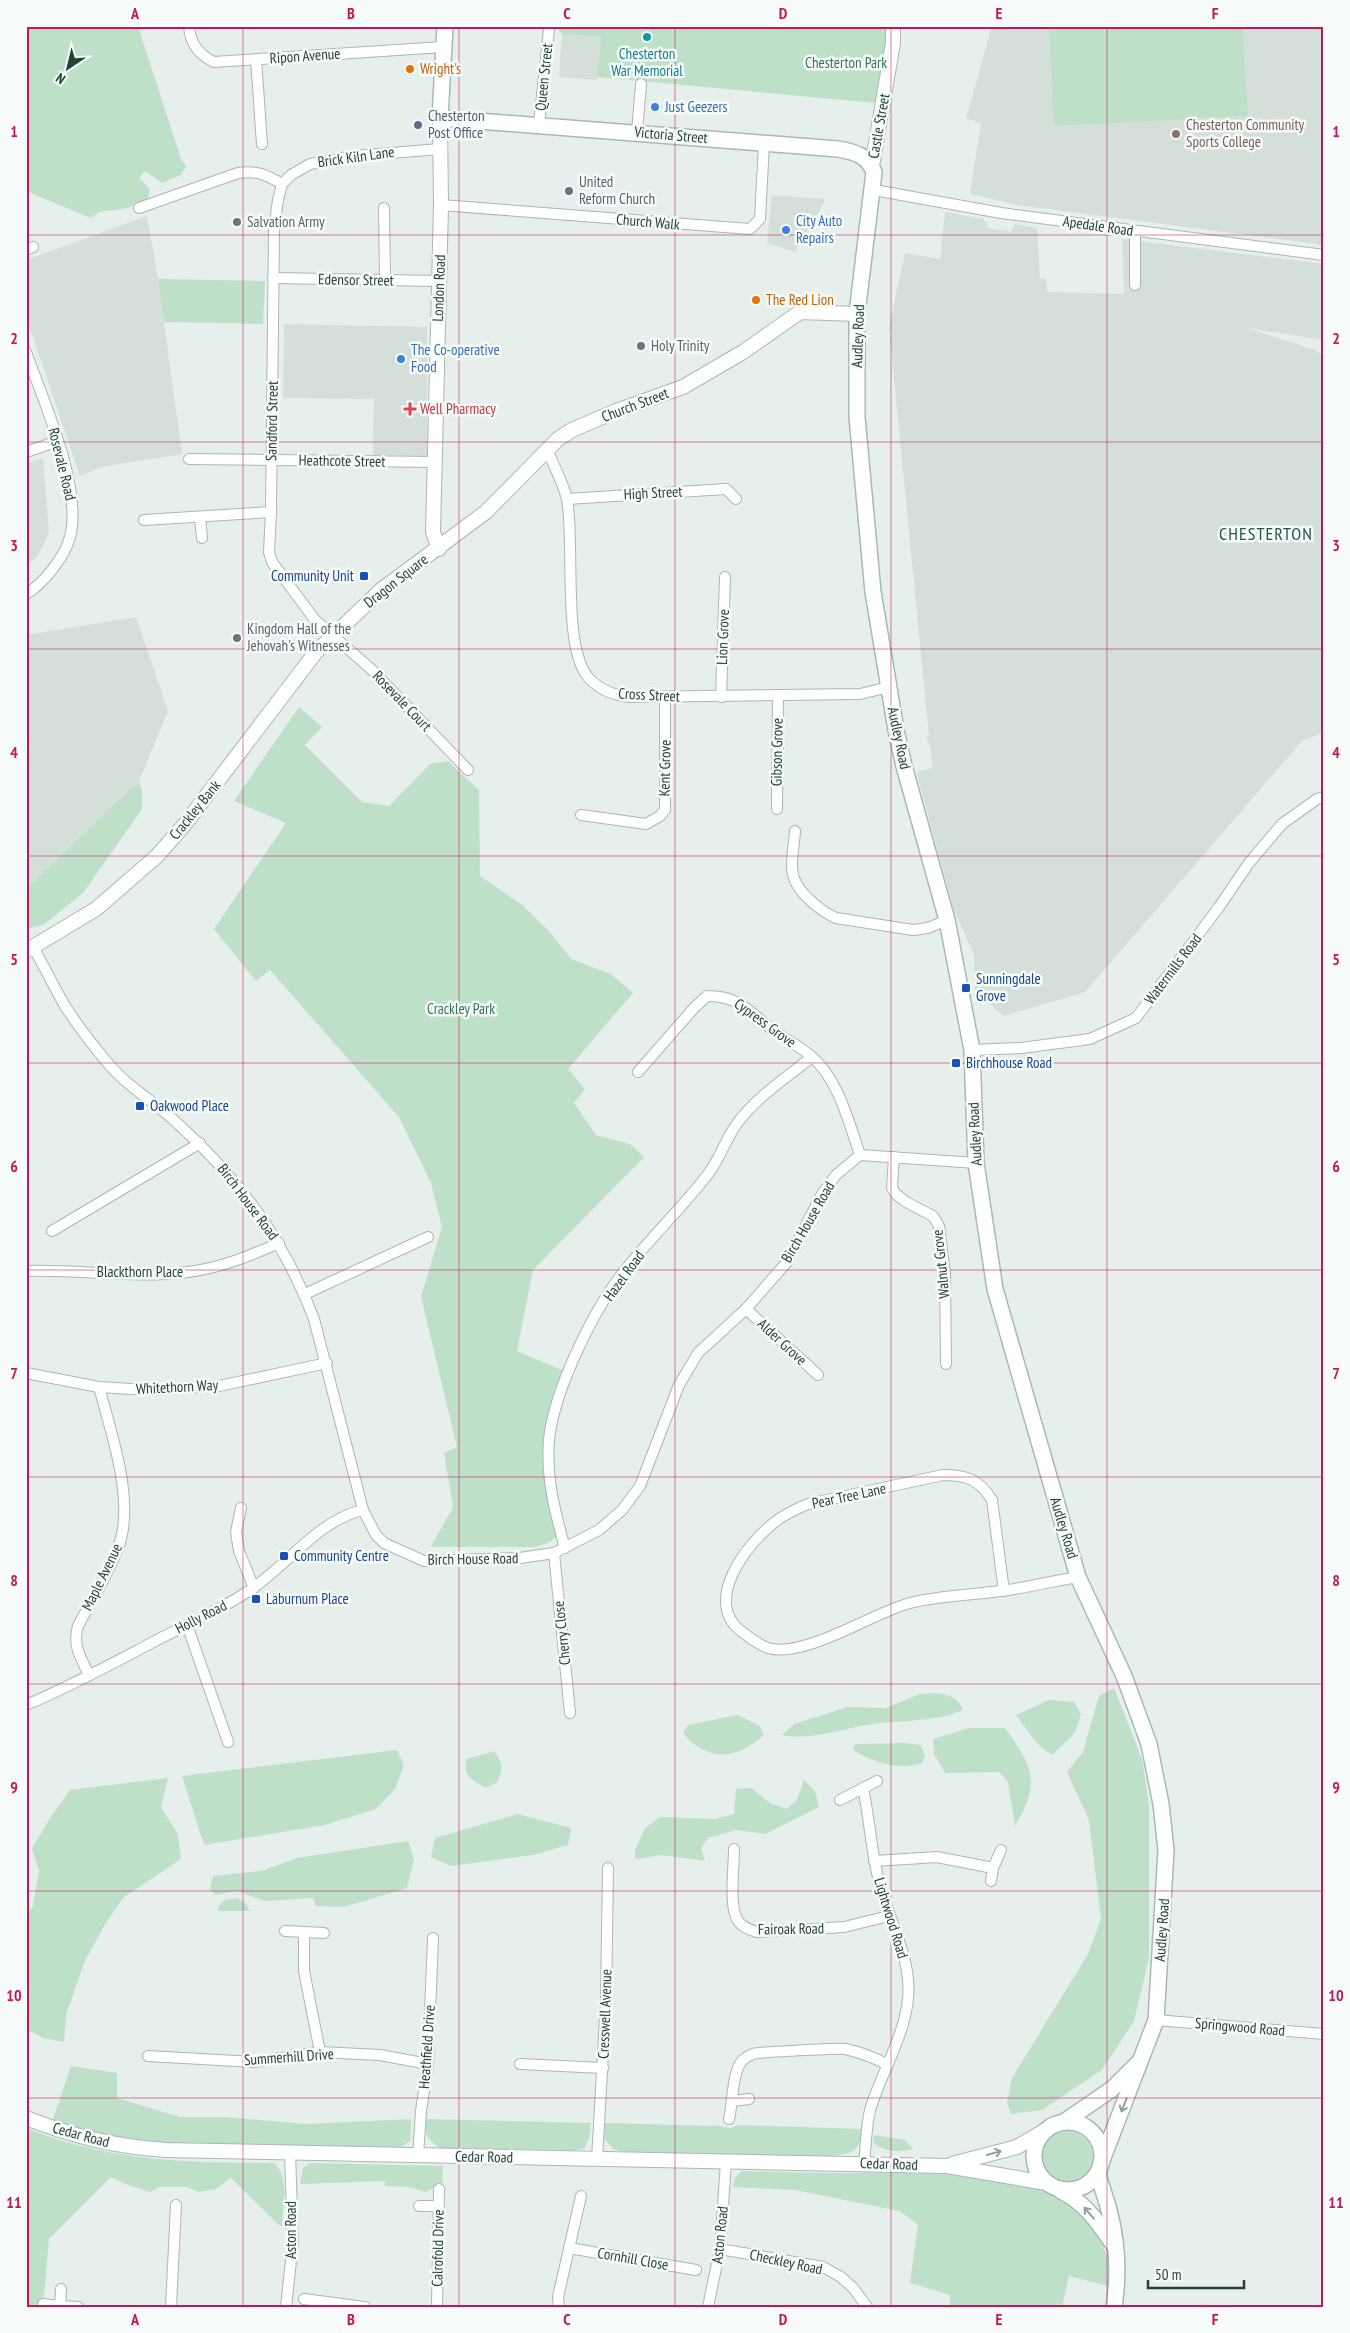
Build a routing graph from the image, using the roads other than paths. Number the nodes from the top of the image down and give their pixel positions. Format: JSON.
{"nodes":[{"id":1,"x":189,"y":26,"type":"edge"},
{"id":2,"x":445,"y":26,"type":"edge"},
{"id":3,"x":893,"y":26,"type":"edge"},
{"id":4,"x":549,"y":30,"type":"dead end"},
{"id":5,"x":443,"y":47,"type":"junction"},
{"id":6,"x":256,"y":59,"type":"junction"},
{"id":7,"x":641,"y":84,"type":"dead end"},
{"id":8,"x":440,"y":118,"type":"junction"},
{"id":9,"x":539,"y":124,"type":"junction"},
{"id":10,"x":637,"y":132,"type":"junction"},
{"id":11,"x":764,"y":143,"type":"junction"},
{"id":12,"x":262,"y":144,"type":"dead end"},
{"id":13,"x":440,"y":149,"type":"junction"},
{"id":14,"x":872,"y":166,"type":"junction"},
{"id":15,"x":282,"y":184,"type":"junction"},
{"id":16,"x":874,"y":190,"type":"junction"},
{"id":17,"x":441,"y":205,"type":"junction"},
{"id":18,"x":139,"y":208,"type":"dead end"},
{"id":19,"x":384,"y":208,"type":"dead end"},
{"id":20,"x":1135,"y":231,"type":"junction"},
{"id":21,"x":1324,"y":255,"type":"edge"},
{"id":22,"x":273,"y":278,"type":"junction"},
{"id":23,"x":384,"y":280,"type":"junction"},
{"id":24,"x":439,"y":282,"type":"junction"},
{"id":25,"x":1135,"y":285,"type":"dead end"},
{"id":26,"x":857,"y":314,"type":"junction"},
{"id":27,"x":26,"y":352,"type":"edge"},
{"id":28,"x":58,"y":441,"type":"junction"},
{"id":29,"x":547,"y":449,"type":"junction"},
{"id":30,"x":26,"y":452,"type":"edge"},
{"id":31,"x":189,"y":459,"type":"dead end"},
{"id":32,"x":272,"y":461,"type":"junction"},
{"id":33,"x":435,"y":462,"type":"junction"},
{"id":34,"x":736,"y":498,"type":"dead end"},
{"id":35,"x":567,"y":499,"type":"junction"},
{"id":36,"x":271,"y":512,"type":"junction"},
{"id":37,"x":200,"y":517,"type":"junction"},
{"id":38,"x":144,"y":520,"type":"dead end"},
{"id":39,"x":202,"y":538,"type":"dead end"},
{"id":40,"x":439,"y":549,"type":"junction"},
{"id":41,"x":725,"y":577,"type":"dead end"},
{"id":42,"x":26,"y":594,"type":"edge"},
{"id":43,"x":332,"y":636,"type":"junction"},
{"id":44,"x":889,"y":687,"type":"junction"},
{"id":45,"x":778,"y":696,"type":"junction"},
{"id":46,"x":665,"y":697,"type":"junction"},
{"id":47,"x":721,"y":697,"type":"junction"},
{"id":48,"x":468,"y":770,"type":"dead end"},
{"id":49,"x":1324,"y":797,"type":"edge"},
{"id":50,"x":777,"y":809,"type":"dead end"},
{"id":51,"x":581,"y":815,"type":"dead end"},
{"id":52,"x":795,"y":831,"type":"dead end"},
{"id":53,"x":947,"y":920,"type":"junction"},
{"id":54,"x":30,"y":949,"type":"edge"},
{"id":55,"x":972,"y":1050,"type":"junction"},
{"id":56,"x":812,"y":1057,"type":"junction"},
{"id":57,"x":638,"y":1072,"type":"dead end"},
{"id":58,"x":200,"y":1143,"type":"junction"},
{"id":59,"x":860,"y":1155,"type":"junction"},
{"id":60,"x":894,"y":1157,"type":"junction"},
{"id":61,"x":976,"y":1163,"type":"junction"},
{"id":62,"x":52,"y":1231,"type":"dead end"},
{"id":63,"x":428,"y":1237,"type":"dead end"},
{"id":64,"x":279,"y":1242,"type":"junction"},
{"id":65,"x":26,"y":1271,"type":"edge"},
{"id":66,"x":305,"y":1294,"type":"junction"},
{"id":67,"x":746,"y":1309,"type":"junction"},
{"id":68,"x":327,"y":1363,"type":"junction"},
{"id":69,"x":946,"y":1364,"type":"dead end"},
{"id":70,"x":26,"y":1373,"type":"edge"},
{"id":71,"x":818,"y":1375,"type":"dead end"},
{"id":72,"x":99,"y":1387,"type":"junction"},
{"id":73,"x":241,"y":1508,"type":"dead end"},
{"id":74,"x":364,"y":1510,"type":"junction"},
{"id":75,"x":565,"y":1548,"type":"junction"},
{"id":76,"x":554,"y":1553,"type":"junction"},
{"id":77,"x":1078,"y":1576,"type":"junction"},
{"id":78,"x":254,"y":1588,"type":"junction"},
{"id":79,"x":1004,"y":1591,"type":"junction"},
{"id":80,"x":187,"y":1624,"type":"junction"},
{"id":81,"x":89,"y":1675,"type":"junction"},
{"id":82,"x":26,"y":1705,"type":"edge"},
{"id":83,"x":570,"y":1713,"type":"dead end"},
{"id":84,"x":228,"y":1742,"type":"dead end"},
{"id":85,"x":876,"y":1781,"type":"dead end"},
{"id":86,"x":863,"y":1788,"type":"junction"},
{"id":87,"x":840,"y":1800,"type":"dead end"},
{"id":88,"x":734,"y":1849,"type":"dead end"},
{"id":89,"x":1001,"y":1850,"type":"dead end"},
{"id":90,"x":874,"y":1861,"type":"junction"},
{"id":91,"x":608,"y":1868,"type":"dead end"},
{"id":92,"x":993,"y":1868,"type":"junction"},
{"id":93,"x":991,"y":1881,"type":"dead end"},
{"id":94,"x":889,"y":1916,"type":"junction"},
{"id":95,"x":285,"y":1931,"type":"dead end"},
{"id":96,"x":304,"y":1932,"type":"junction"},
{"id":97,"x":324,"y":1933,"type":"dead end"},
{"id":98,"x":432,"y":1938,"type":"dead end"},
{"id":99,"x":1156,"y":2020,"type":"junction"},
{"id":100,"x":1324,"y":2034,"type":"edge"},
{"id":101,"x":320,"y":2052,"type":"junction"},
{"id":102,"x":148,"y":2056,"type":"dead end"},
{"id":103,"x":1142,"y":2060,"type":"junction"},
{"id":104,"x":428,"y":2064,"type":"junction"},
{"id":105,"x":520,"y":2064,"type":"dead end"},
{"id":106,"x":888,"y":2065,"type":"junction"},
{"id":107,"x":603,"y":2068,"type":"junction"},
{"id":108,"x":749,"y":2099,"type":"dead end"},
{"id":109,"x":733,"y":2101,"type":"junction"},
{"id":110,"x":26,"y":2118,"type":"edge"},
{"id":111,"x":730,"y":2119,"type":"dead end"},
{"id":112,"x":1064,"y":2122,"type":"junction"},
{"id":113,"x":1044,"y":2131,"type":"junction"},
{"id":114,"x":290,"y":2153,"type":"junction"},
{"id":115,"x":418,"y":2156,"type":"junction"},
{"id":116,"x":597,"y":2159,"type":"junction"},
{"id":117,"x":726,"y":2162,"type":"junction"},
{"id":118,"x":864,"y":2163,"type":"junction"},
{"id":119,"x":947,"y":2166,"type":"junction"},
{"id":120,"x":1100,"y":2168,"type":"junction"},
{"id":121,"x":1050,"y":2185,"type":"junction"},
{"id":122,"x":439,"y":2189,"type":"dead end"},
{"id":123,"x":581,"y":2196,"type":"dead end"},
{"id":124,"x":176,"y":2205,"type":"dead end"},
{"id":125,"x":419,"y":2206,"type":"dead end"},
{"id":126,"x":438,"y":2206,"type":"junction"},
{"id":127,"x":569,"y":2248,"type":"junction"},
{"id":128,"x":720,"y":2249,"type":"junction"},
{"id":129,"x":1116,"y":2249,"type":"junction"},
{"id":130,"x":696,"y":2270,"type":"dead end"},
{"id":131,"x":61,"y":2289,"type":"dead end"},
{"id":132,"x":304,"y":2299,"type":"dead end"},
{"id":133,"x":43,"y":2304,"type":"dead end"},
{"id":134,"x":60,"y":2306,"type":"junction"},
{"id":135,"x":78,"y":2307,"type":"edge"},
{"id":136,"x":171,"y":2307,"type":"edge"},
{"id":137,"x":286,"y":2307,"type":"edge"},
{"id":138,"x":365,"y":2307,"type":"edge"},
{"id":139,"x":437,"y":2307,"type":"edge"},
{"id":140,"x":559,"y":2307,"type":"edge"},
{"id":141,"x":708,"y":2307,"type":"edge"},
{"id":142,"x":866,"y":2307,"type":"edge"},
{"id":143,"x":1114,"y":2307,"type":"edge"}],
"edges":[{"from":1,"to":6,"type":"street","name":"Ripon Avenue"},
{"from":2,"to":5,"type":"main road","name":"London Road"},
{"from":3,"to":14,"type":"street","name":"Castle Street"},
{"from":4,"to":9,"type":"street","name":"Queen Street"},
{"from":5,"to":6,"type":"street","name":"Ripon Avenue"},
{"from":5,"to":8,"type":"main road","name":"London Road"},
{"from":6,"to":12,"type":"street"},
{"from":7,"to":10,"type":"street"},
{"from":8,"to":9,"type":"main road","name":"Victoria Street"},
{"from":8,"to":13,"type":"street","name":"London Road"},
{"from":9,"to":10,"type":"main road","name":"Victoria Street"},
{"from":10,"to":11,"type":"main road","name":"Victoria Street"},
{"from":11,"to":14,"type":"main road","name":"Victoria Street"},
{"from":11,"to":17,"type":"street","name":"Church Walk"},
{"from":13,"to":15,"type":"street","name":"Brick Kiln Lane"},
{"from":13,"to":17,"type":"street","name":"London Road"},
{"from":14,"to":16,"type":"main road"},
{"from":15,"to":18,"type":"street"},
{"from":15,"to":22,"type":"street","name":"Sandford Street"},
{"from":16,"to":20,"type":"street","name":"Apedale Road"},
{"from":16,"to":26,"type":"main road","name":"Audley Road"},
{"from":17,"to":24,"type":"street","name":"London Road"},
{"from":19,"to":23,"type":"street"},
{"from":20,"to":21,"type":"street","name":"Apedale Road"},
{"from":20,"to":25,"type":"street"},
{"from":22,"to":23,"type":"street","name":"Edensor Street"},
{"from":22,"to":32,"type":"street","name":"Sandford Street"},
{"from":23,"to":24,"type":"street","name":"Edensor Street"},
{"from":24,"to":33,"type":"street","name":"London Road"},
{"from":26,"to":29,"type":"street","name":"Church Street"},
{"from":26,"to":44,"type":"main road","name":"Audley Road"},
{"from":27,"to":28,"type":"street","name":"Rosevale Road"},
{"from":28,"to":30,"type":"street"},
{"from":28,"to":42,"type":"street","name":"Rosevale Road"},
{"from":29,"to":35,"type":"street","name":"Cross Street"},
{"from":29,"to":40,"type":"street","name":"Church Street"},
{"from":31,"to":32,"type":"street","name":"Heathcote Street"},
{"from":32,"to":33,"type":"street","name":"Heathcote Street"},
{"from":32,"to":36,"type":"street","name":"Sandford Street"},
{"from":33,"to":40,"type":"street","name":"London Road"},
{"from":34,"to":35,"type":"street","name":"High Street"},
{"from":35,"to":46,"type":"street","name":"Cross Street"},
{"from":36,"to":37,"type":"street"},
{"from":36,"to":43,"type":"street","name":"Sandford Street"},
{"from":37,"to":38,"type":"street"},
{"from":37,"to":39,"type":"street"},
{"from":40,"to":43,"type":"street","name":"Dragon Square"},
{"from":41,"to":47,"type":"street","name":"Lion Grove"},
{"from":43,"to":48,"type":"street","name":"Rosevale Court"},
{"from":43,"to":54,"type":"street","name":"Crackley Bank"},
{"from":44,"to":45,"type":"street","name":"Cross Street"},
{"from":44,"to":53,"type":"main road","name":"Audley Road"},
{"from":45,"to":47,"type":"street","name":"Cross Street"},
{"from":45,"to":50,"type":"street","name":"Gibson Grove"},
{"from":46,"to":47,"type":"street","name":"Cross Street"},
{"from":46,"to":51,"type":"street","name":"Kent Grove"},
{"from":49,"to":55,"type":"street","name":"Watermills Road"},
{"from":52,"to":53,"type":"street"},
{"from":53,"to":55,"type":"main road","name":"Audley Road"},
{"from":54,"to":58,"type":"street","name":"Birch House Road"},
{"from":55,"to":61,"type":"main road","name":"Audley Road"},
{"from":56,"to":57,"type":"street","name":"Cypress Grove"},
{"from":56,"to":59,"type":"street","name":"Cypress Grove"},
{"from":56,"to":75,"type":"street","name":"Hazel Road"},
{"from":58,"to":62,"type":"street"},
{"from":58,"to":64,"type":"street","name":"Birch House Road"},
{"from":59,"to":60,"type":"street"},
{"from":59,"to":67,"type":"street","name":"Birch House Road"},
{"from":60,"to":61,"type":"street"},
{"from":60,"to":69,"type":"street","name":"Walnut Grove"},
{"from":61,"to":77,"type":"main road","name":"Audley Road"},
{"from":63,"to":66,"type":"street"},
{"from":64,"to":65,"type":"street","name":"Blackthorn Place"},
{"from":64,"to":66,"type":"street","name":"Birch House Road"},
{"from":66,"to":68,"type":"street","name":"Birch House Road"},
{"from":67,"to":71,"type":"street","name":"Alder Grove"},
{"from":67,"to":75,"type":"street","name":"Birch House Road"},
{"from":68,"to":72,"type":"street","name":"Whitethorn Way"},
{"from":68,"to":74,"type":"street","name":"Birch House Road"},
{"from":70,"to":72,"type":"street","name":"Whitethorn Way"},
{"from":72,"to":81,"type":"street","name":"Maple Avenue"},
{"from":73,"to":78,"type":"street"},
{"from":74,"to":76,"type":"street","name":"Birch House Road"},
{"from":74,"to":78,"type":"street","name":"Holly Road"},
{"from":75,"to":76,"type":"street","name":"Birch House Road"},
{"from":76,"to":83,"type":"street","name":"Cherry Close"},
{"from":77,"to":79,"type":"street","name":"Pear Tree Lane"},
{"from":77,"to":99,"type":"main road","name":"Audley Road"},
{"from":78,"to":80,"type":"street","name":"Holly Road"},
{"from":79,"to":79,"type":"street","name":"Pear Tree Lane"},
{"from":80,"to":81,"type":"street","name":"Holly Road"},
{"from":80,"to":84,"type":"street"},
{"from":81,"to":82,"type":"street","name":"Holly Road"},
{"from":85,"to":86,"type":"street"},
{"from":86,"to":87,"type":"street"},
{"from":86,"to":90,"type":"street","name":"Lightwood Road"},
{"from":88,"to":94,"type":"street","name":"Fairoak Road"},
{"from":89,"to":92,"type":"street"},
{"from":90,"to":92,"type":"street"},
{"from":90,"to":94,"type":"street","name":"Lightwood Road"},
{"from":91,"to":107,"type":"street","name":"Cresswell Avenue"},
{"from":92,"to":93,"type":"street"},
{"from":94,"to":106,"type":"street","name":"Lightwood Road"},
{"from":95,"to":96,"type":"street"},
{"from":96,"to":97,"type":"street"},
{"from":96,"to":101,"type":"street"},
{"from":98,"to":104,"type":"street","name":"Heathfield Drive"},
{"from":99,"to":100,"type":"street","name":"Springwood Road"},
{"from":99,"to":103,"type":"main road","name":"Audley Road"},
{"from":101,"to":102,"type":"street","name":"Summerhill Drive"},
{"from":101,"to":104,"type":"street","name":"Summerhill Drive"},
{"from":103,"to":112,"type":"main road","name":"Audley Road"},
{"from":103,"to":120,"type":"main road","name":"Audley Road","one_way":true},
{"from":104,"to":115,"type":"street","name":"Heathfield Drive"},
{"from":105,"to":107,"type":"street"},
{"from":106,"to":109,"type":"street"},
{"from":106,"to":118,"type":"street","name":"Lightwood Road"},
{"from":107,"to":116,"type":"street","name":"Cresswell Avenue"},
{"from":108,"to":109,"type":"street"},
{"from":109,"to":111,"type":"street"},
{"from":110,"to":114,"type":"street","name":"Cedar Road"},
{"from":112,"to":113,"type":"main road"},
{"from":112,"to":120,"type":"main road"},
{"from":119,"to":113,"type":"street","one_way":true},
{"from":113,"to":121,"type":"main road"},
{"from":114,"to":115,"type":"street","name":"Cedar Road"},
{"from":114,"to":137,"type":"street","name":"Aston Road"},
{"from":115,"to":116,"type":"street","name":"Cedar Road"},
{"from":116,"to":117,"type":"street","name":"Cedar Road"},
{"from":117,"to":118,"type":"street","name":"Cedar Road"},
{"from":117,"to":128,"type":"street","name":"Aston Road"},
{"from":118,"to":119,"type":"street","name":"Cedar Road"},
{"from":119,"to":121,"type":"street"},
{"from":120,"to":121,"type":"main road"},
{"from":120,"to":129,"type":"main road"},
{"from":129,"to":121,"type":"main road","one_way":true},
{"from":122,"to":126,"type":"street","name":"Calrofold Drive"},
{"from":123,"to":127,"type":"street"},
{"from":124,"to":136,"type":"street"},
{"from":125,"to":126,"type":"street"},
{"from":126,"to":139,"type":"street","name":"Calrofold Drive"},
{"from":127,"to":130,"type":"street","name":"Cornhill Close"},
{"from":127,"to":140,"type":"street"},
{"from":128,"to":141,"type":"street","name":"Aston Road"},
{"from":128,"to":142,"type":"street","name":"Checkley Road"},
{"from":129,"to":143,"type":"main road"},
{"from":131,"to":134,"type":"street"},
{"from":132,"to":138,"type":"street"},
{"from":133,"to":134,"type":"street"},
{"from":134,"to":135,"type":"street"}]}
